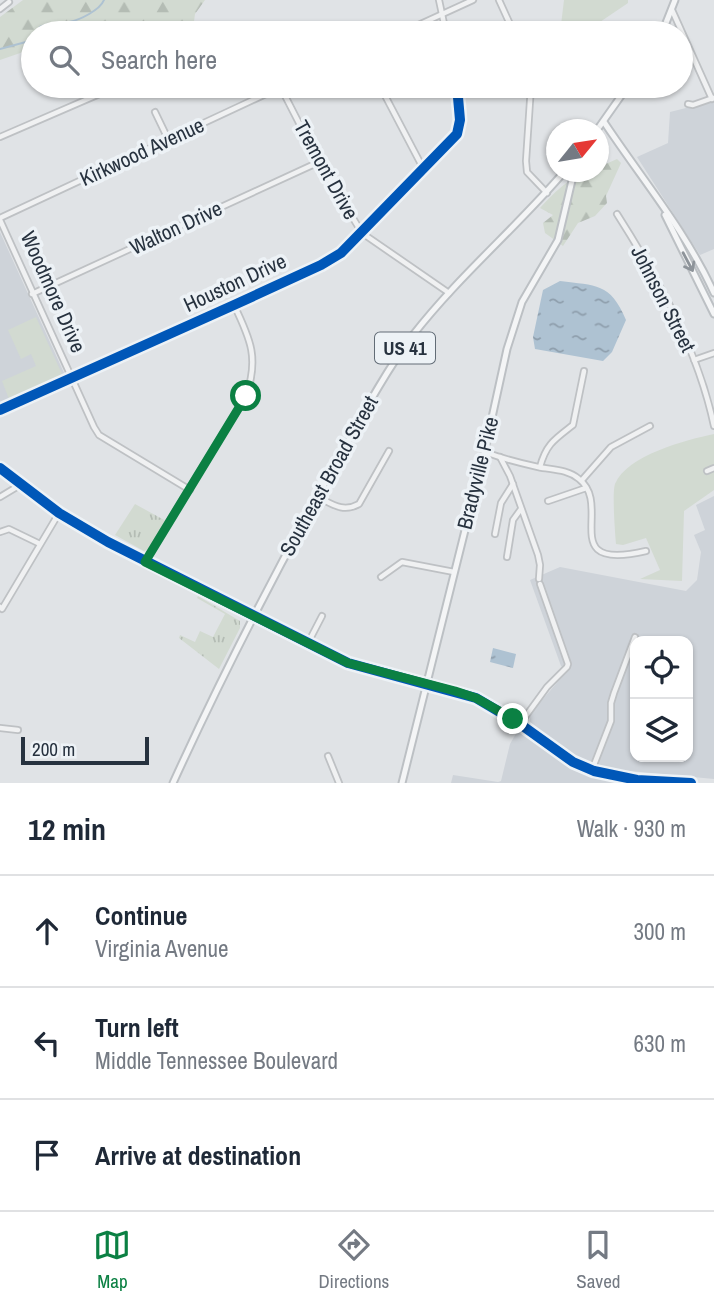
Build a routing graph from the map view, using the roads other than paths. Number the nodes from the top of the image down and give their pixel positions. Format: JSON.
{"nodes":[{"id":1,"x":439,"y":0,"type":"edge"},
{"id":2,"x":473,"y":0,"type":"edge"},
{"id":3,"x":499,"y":0,"type":"edge"},
{"id":4,"x":675,"y":0,"type":"edge"},
{"id":5,"x":9,"y":2,"type":"dead end"},
{"id":6,"x":0,"y":9,"type":"edge"},
{"id":7,"x":672,"y":9,"type":"junction"},
{"id":8,"x":442,"y":14,"type":"junction"},
{"id":9,"x":427,"y":21,"type":"edge"},
{"id":10,"x":443,"y":21,"type":"edge"},
{"id":11,"x":509,"y":21,"type":"edge"},
{"id":12,"x":667,"y":21,"type":"edge"},
{"id":13,"x":678,"y":21,"type":"edge"},
{"id":14,"x":693,"y":55,"type":"edge"},
{"id":15,"x":90,"y":98,"type":"edge"},
{"id":16,"x":256,"y":98,"type":"edge"},
{"id":17,"x":287,"y":98,"type":"edge"},
{"id":18,"x":386,"y":98,"type":"edge"},
{"id":19,"x":458,"y":98,"type":"edge"},
{"id":20,"x":530,"y":98,"type":"edge"},
{"id":21,"x":620,"y":98,"type":"edge"},
{"id":22,"x":713,"y":98,"type":"edge"},
{"id":23,"x":688,"y":104,"type":"dead end"},
{"id":24,"x":155,"y":112,"type":"dead end"},
{"id":25,"x":606,"y":119,"type":"edge"},
{"id":26,"x":609,"y":129,"type":"edge"},
{"id":27,"x":0,"y":137,"type":"edge"},
{"id":28,"x":169,"y":139,"type":"junction"},
{"id":29,"x":319,"y":162,"type":"junction"},
{"id":30,"x":424,"y":170,"type":"junction"},
{"id":31,"x":556,"y":182,"type":"edge"},
{"id":32,"x":572,"y":182,"type":"edge"},
{"id":33,"x":547,"y":193,"type":"junction"},
{"id":34,"x":663,"y":209,"type":"junction"},
{"id":35,"x":617,"y":214,"type":"dead end"},
{"id":36,"x":0,"y":219,"type":"edge"},
{"id":37,"x":362,"y":233,"type":"junction"},
{"id":38,"x":450,"y":293,"type":"junction"},
{"id":39,"x":714,"y":293,"type":"edge"},
{"id":40,"x":32,"y":294,"type":"junction"},
{"id":41,"x":234,"y":305,"type":"junction"},
{"id":42,"x":714,"y":314,"type":"edge"},
{"id":43,"x":714,"y":353,"type":"edge"},
{"id":44,"x":694,"y":360,"type":"junction"},
{"id":45,"x":584,"y":371,"type":"dead end"},
{"id":46,"x":71,"y":378,"type":"junction"},
{"id":47,"x":0,"y":410,"type":"edge"},
{"id":48,"x":650,"y":426,"type":"dead end"},
{"id":49,"x":714,"y":426,"type":"edge"},
{"id":50,"x":389,"y":451,"type":"dead end"},
{"id":51,"x":485,"y":452,"type":"junction"},
{"id":52,"x":499,"y":456,"type":"junction"},
{"id":53,"x":540,"y":467,"type":"junction"},
{"id":54,"x":0,"y":468,"type":"edge"},
{"id":55,"x":714,"y":468,"type":"edge"},
{"id":56,"x":708,"y":471,"type":"dead end"},
{"id":57,"x":582,"y":480,"type":"junction"},
{"id":58,"x":513,"y":484,"type":"junction"},
{"id":59,"x":20,"y":485,"type":"junction"},
{"id":60,"x":586,"y":488,"type":"junction"},
{"id":61,"x":190,"y":490,"type":"junction"},
{"id":62,"x":0,"y":497,"type":"edge"},
{"id":63,"x":318,"y":497,"type":"junction"},
{"id":64,"x":548,"y":501,"type":"dead end"},
{"id":65,"x":522,"y":508,"type":"junction"},
{"id":66,"x":59,"y":513,"type":"junction"},
{"id":67,"x":0,"y":531,"type":"edge"},
{"id":68,"x":495,"y":534,"type":"dead end"},
{"id":69,"x":40,"y":544,"type":"junction"},
{"id":70,"x":646,"y":551,"type":"dead end"},
{"id":71,"x":507,"y":557,"type":"dead end"},
{"id":72,"x":145,"y":562,"type":"junction"},
{"id":73,"x":454,"y":572,"type":"junction"},
{"id":74,"x":381,"y":577,"type":"dead end"},
{"id":75,"x":0,"y":607,"type":"edge"},
{"id":76,"x":253,"y":617,"type":"junction"},
{"id":77,"x":322,"y":617,"type":"dead end"},
{"id":78,"x":307,"y":643,"type":"junction"},
{"id":79,"x":630,"y":650,"type":"edge"},
{"id":80,"x":426,"y":683,"type":"junction"},
{"id":81,"x":520,"y":723,"type":"junction"},
{"id":82,"x":0,"y":728,"type":"edge"},
{"id":83,"x":18,"y":730,"type":"dead end"},
{"id":84,"x":328,"y":756,"type":"dead end"},
{"id":85,"x":592,"y":770,"type":"junction"},
{"id":86,"x":173,"y":783,"type":"edge"},
{"id":87,"x":339,"y":783,"type":"edge"},
{"id":88,"x":402,"y":783,"type":"edge"},
{"id":89,"x":691,"y":783,"type":"edge"}],
"edges":[{"from":1,"to":8,"type":"street"},
{"from":2,"to":8,"type":"street"},
{"from":3,"to":11,"type":"street"},
{"from":4,"to":7,"type":"main road"},
{"from":5,"to":6,"type":"street"},
{"from":7,"to":12,"type":"main road"},
{"from":7,"to":13,"type":"street"},
{"from":8,"to":9,"type":"street"},
{"from":8,"to":10,"type":"street"},
{"from":14,"to":22,"type":"street"},
{"from":15,"to":27,"type":"street"},
{"from":16,"to":28,"type":"street","name":"Kirkwood Avenue"},
{"from":17,"to":29,"type":"street","name":"Tremont Drive"},
{"from":18,"to":30,"type":"street"},
{"from":19,"to":30,"type":"street","name":"Houston Drive"},
{"from":20,"to":33,"type":"street"},
{"from":21,"to":25,"type":"main road"},
{"from":22,"to":23,"type":"street"},
{"from":24,"to":28,"type":"street"},
{"from":26,"to":34,"type":"main road"},
{"from":28,"to":36,"type":"street","name":"Kirkwood Avenue"},
{"from":29,"to":37,"type":"street","name":"Tremont Drive"},
{"from":29,"to":40,"type":"street","name":"Walton Drive"},
{"from":30,"to":37,"type":"street","name":"Houston Drive"},
{"from":31,"to":33,"type":"main road","name":"Southeast Broad Street","number":"US 41"},
{"from":32,"to":51,"type":"main road","name":"Bradyville Pike"},
{"from":33,"to":38,"type":"main road","name":"Southeast Broad Street","number":"US 41"},
{"from":34,"to":39,"type":"main road"},
{"from":34,"to":42,"type":"main road","one_way":true},
{"from":35,"to":44,"type":"street","name":"Johnson Street"},
{"from":36,"to":40,"type":"street","name":"Woodmore Drive"},
{"from":37,"to":38,"type":"street","name":"Tremont Drive"},
{"from":37,"to":41,"type":"street","name":"Houston Drive"},
{"from":38,"to":63,"type":"main road","name":"Southeast Broad Street","number":"US 41"},
{"from":40,"to":46,"type":"street","name":"Woodmore Drive"},
{"from":41,"to":46,"type":"street","name":"Houston Drive"},
{"from":41,"to":61,"type":"street"},
{"from":43,"to":44,"type":"street"},
{"from":44,"to":49,"type":"street","name":"Johnson Street"},
{"from":45,"to":53,"type":"street"},
{"from":46,"to":47,"type":"street","name":"Houston Drive"},
{"from":46,"to":61,"type":"street","name":"Woodmore Drive"},
{"from":48,"to":57,"type":"street"},
{"from":50,"to":63,"type":"street"},
{"from":51,"to":52,"type":"street"},
{"from":51,"to":73,"type":"main road","name":"Bradyville Pike"},
{"from":52,"to":53,"type":"street"},
{"from":52,"to":58,"type":"street"},
{"from":53,"to":57,"type":"street"},
{"from":54,"to":59,"type":"main road"},
{"from":55,"to":56,"type":"street"},
{"from":57,"to":60,"type":"street"},
{"from":58,"to":65,"type":"street"},
{"from":58,"to":68,"type":"street"},
{"from":59,"to":62,"type":"street"},
{"from":59,"to":66,"type":"main road"},
{"from":60,"to":64,"type":"street"},
{"from":60,"to":70,"type":"street"},
{"from":61,"to":72,"type":"street"},
{"from":63,"to":76,"type":"main road","name":"Southeast Broad Street","number":"US 41"},
{"from":65,"to":71,"type":"street"},
{"from":65,"to":81,"type":"street"},
{"from":66,"to":69,"type":"street"},
{"from":66,"to":72,"type":"main road"},
{"from":67,"to":69,"type":"street"},
{"from":69,"to":75,"type":"street"},
{"from":72,"to":76,"type":"main road"},
{"from":73,"to":74,"type":"street"},
{"from":73,"to":80,"type":"main road","name":"Bradyville Pike"},
{"from":76,"to":78,"type":"main road"},
{"from":76,"to":86,"type":"main road","name":"Southeast Broad Street","number":"US 41"},
{"from":77,"to":78,"type":"street"},
{"from":78,"to":80,"type":"main road"},
{"from":79,"to":85,"type":"street"},
{"from":80,"to":81,"type":"main road"},
{"from":80,"to":88,"type":"main road","name":"Bradyville Pike"},
{"from":81,"to":85,"type":"main road"},
{"from":82,"to":83,"type":"street"},
{"from":84,"to":87,"type":"street"},
{"from":85,"to":89,"type":"main road"}]}
